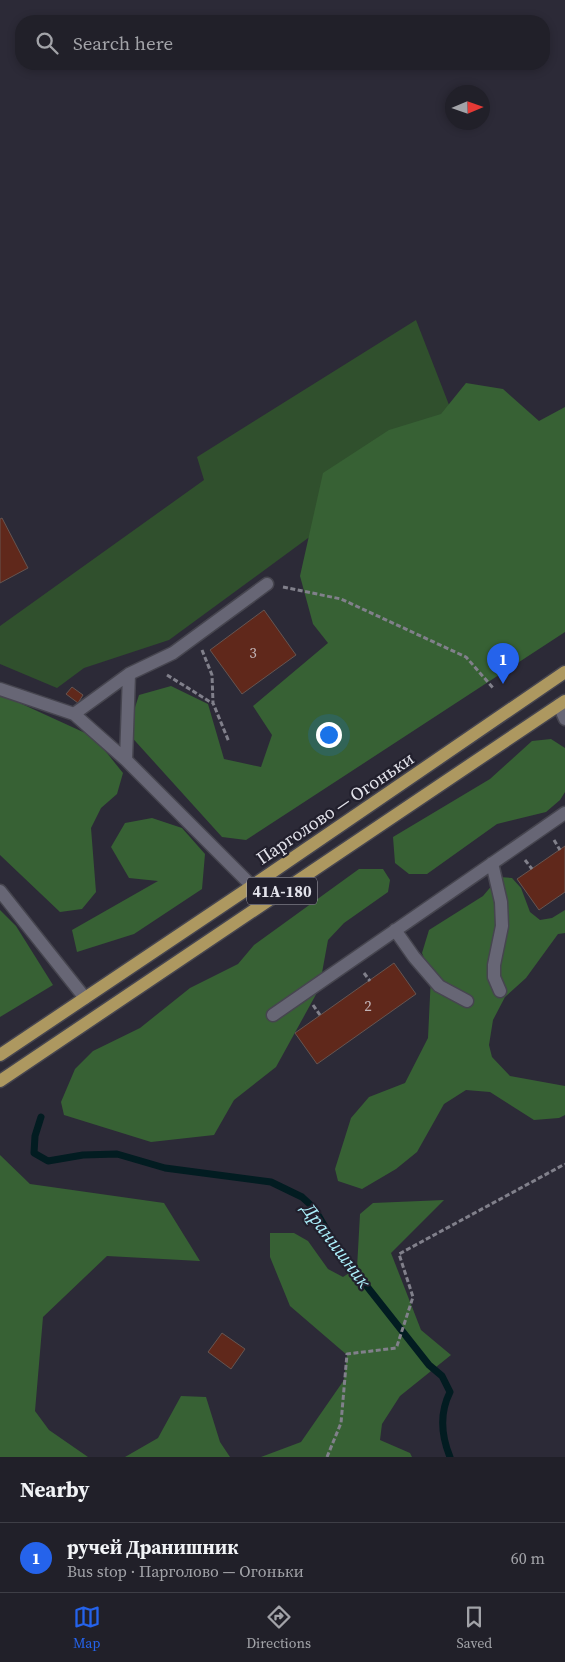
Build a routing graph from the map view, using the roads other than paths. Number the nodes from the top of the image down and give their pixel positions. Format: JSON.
{"nodes":[{"id":1,"x":266,"y":584,"type":"road end"},
{"id":2,"x":565,"y":672,"type":"edge"},
{"id":3,"x":129,"y":674,"type":"junction"},
{"id":4,"x":0,"y":689,"type":"edge"},
{"id":5,"x":562,"y":703,"type":"edge"},
{"id":6,"x":74,"y":714,"type":"junction"},
{"id":7,"x":565,"y":719,"type":"edge"},
{"id":8,"x":126,"y":760,"type":"junction"},
{"id":9,"x":565,"y":813,"type":"edge"},
{"id":10,"x":492,"y":863,"type":"junction"},
{"id":11,"x":252,"y":886,"type":"junction"},
{"id":12,"x":0,"y":891,"type":"edge"},
{"id":13,"x":395,"y":930,"type":"junction"},
{"id":14,"x":500,"y":991,"type":"dead end"},
{"id":15,"x":85,"y":998,"type":"junction"},
{"id":16,"x":467,"y":1001,"type":"dead end"},
{"id":17,"x":273,"y":1015,"type":"dead end"},
{"id":18,"x":0,"y":1055,"type":"edge"},
{"id":19,"x":0,"y":1081,"type":"edge"}],
"edges":[{"from":1,"to":3,"type":"lane"},
{"from":2,"to":11,"type":"main road","name":"Парголово — Огоньки","number":"41А-180"},
{"from":3,"to":6,"type":"lane"},
{"from":3,"to":8,"type":"lane"},
{"from":4,"to":6,"type":"lane"},
{"from":5,"to":7,"type":"lane"},
{"from":5,"to":19,"type":"main road","number":"41А-180"},
{"from":6,"to":8,"type":"lane"},
{"from":8,"to":11,"type":"lane"},
{"from":9,"to":10,"type":"lane"},
{"from":10,"to":13,"type":"lane"},
{"from":10,"to":14,"type":"lane"},
{"from":11,"to":15,"type":"main road","name":"Парголово — Огоньки","number":"41А-180"},
{"from":12,"to":15,"type":"lane"},
{"from":13,"to":16,"type":"lane"},
{"from":13,"to":17,"type":"lane"},
{"from":15,"to":18,"type":"main road","name":"Парголово — Огоньки","number":"41А-180"}]}
